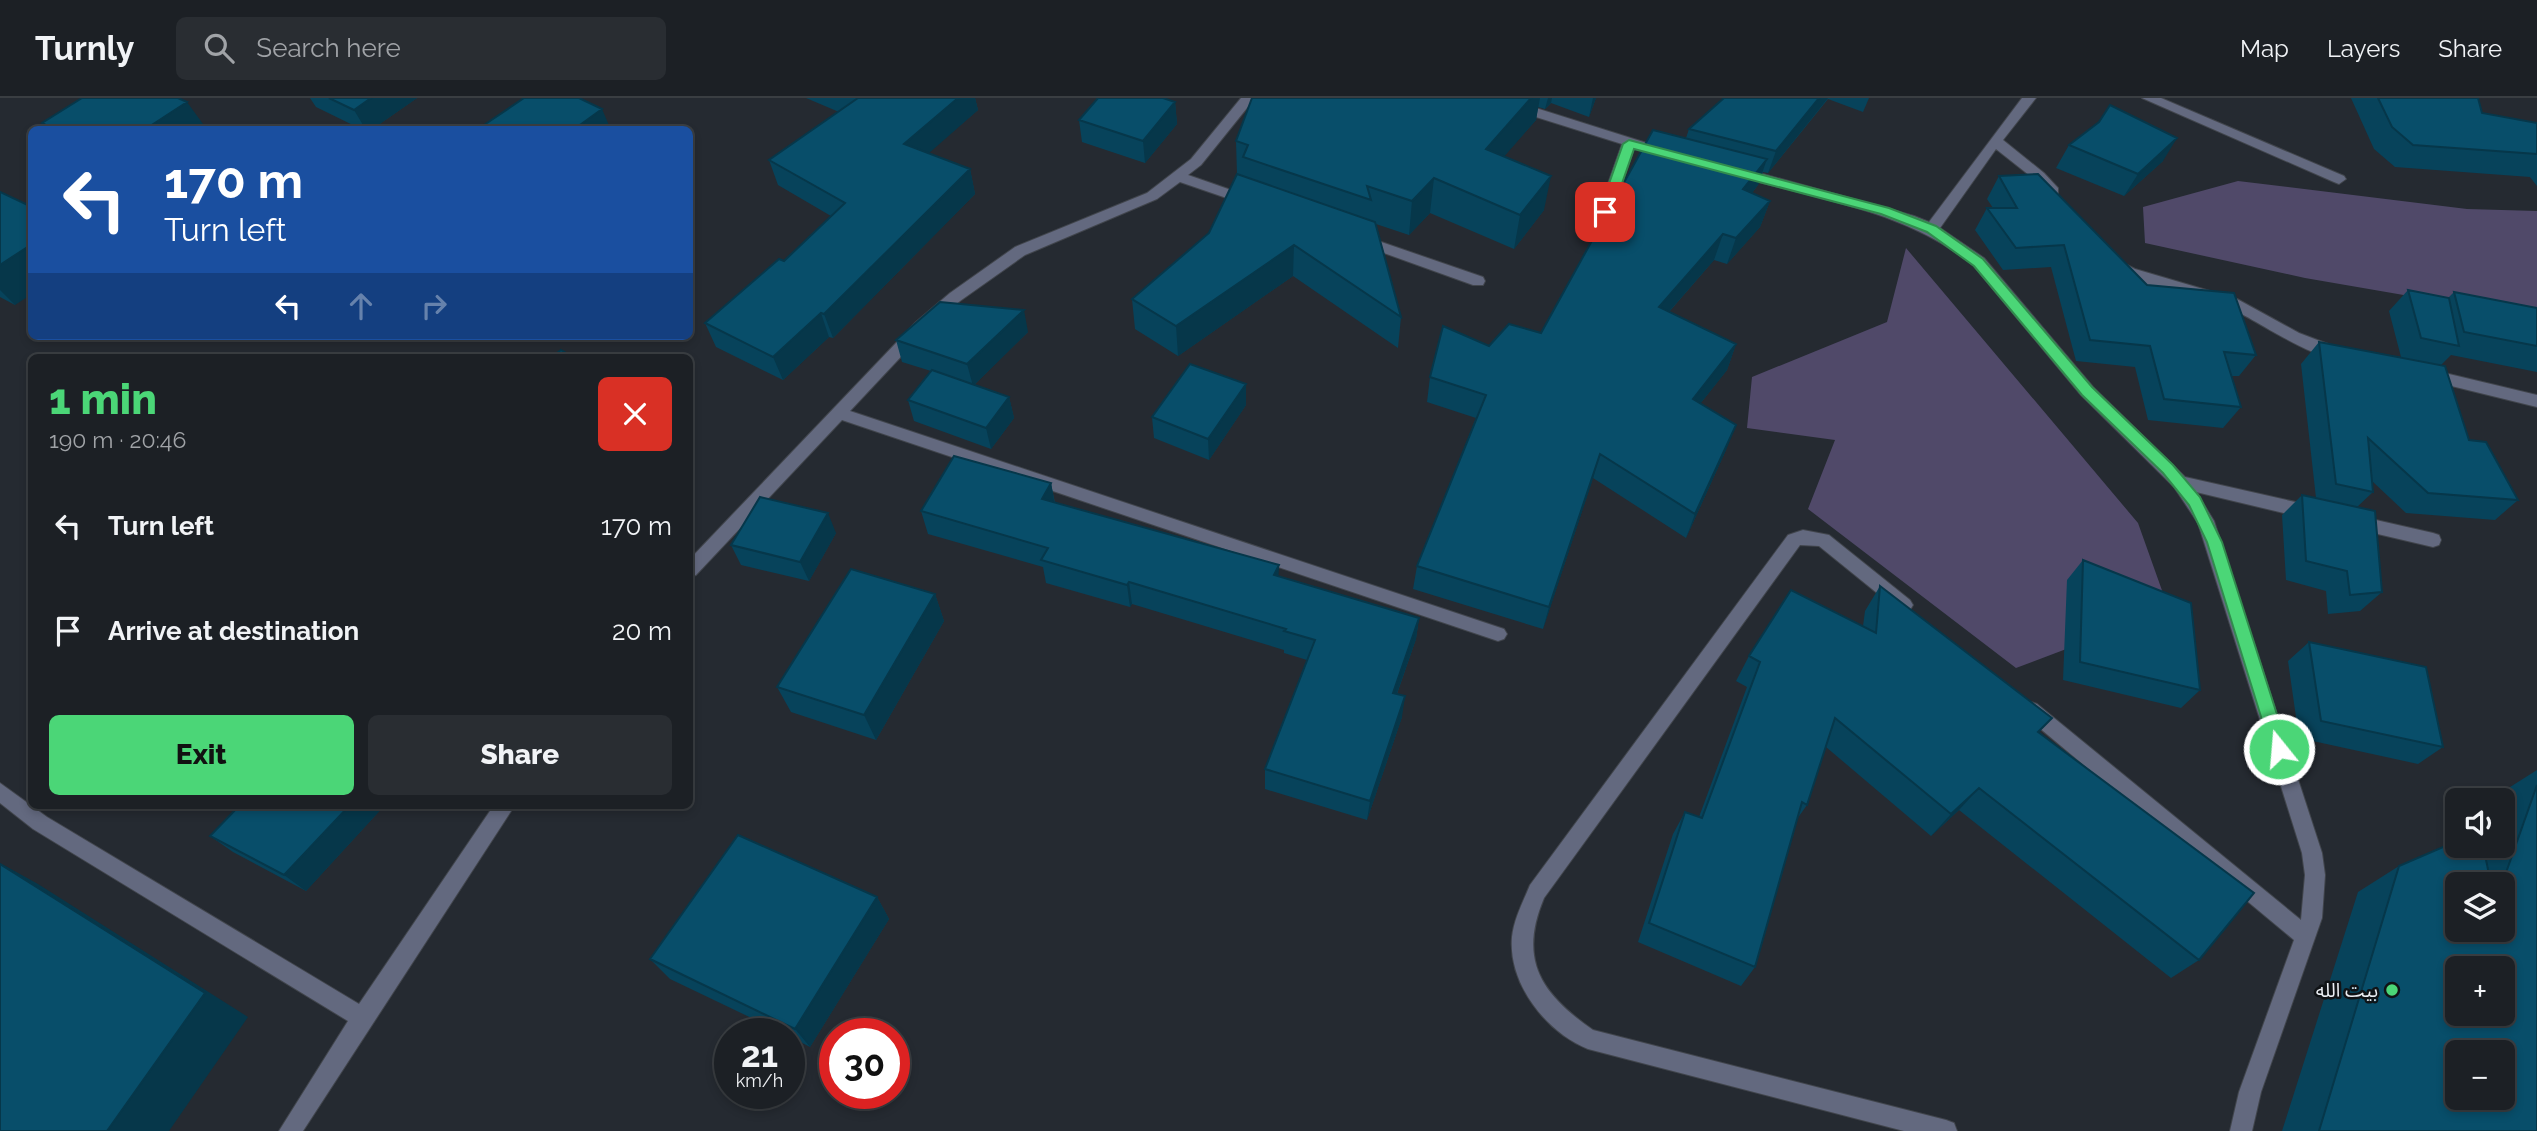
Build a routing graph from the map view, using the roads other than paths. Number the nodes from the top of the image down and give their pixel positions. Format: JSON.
{"nodes":[{"id":1,"x":1248,"y":98,"type":"edge"},
{"id":2,"x":2029,"y":98,"type":"edge"},
{"id":3,"x":2149,"y":98,"type":"edge"},
{"id":4,"x":1501,"y":100,"type":"edge"},
{"id":5,"x":1995,"y":141,"type":"junction"},
{"id":6,"x":1629,"y":144,"type":"junction"},
{"id":7,"x":1681,"y":157,"type":"edge"},
{"id":8,"x":1719,"y":168,"type":"edge"},
{"id":9,"x":1180,"y":177,"type":"junction"},
{"id":10,"x":2339,"y":179,"type":"dead end"},
{"id":11,"x":1258,"y":204,"type":"edge"},
{"id":12,"x":2064,"y":204,"type":"edge"},
{"id":13,"x":1605,"y":212,"type":"edge"},
{"id":14,"x":1932,"y":229,"type":"junction"},
{"id":15,"x":1349,"y":236,"type":"edge"},
{"id":16,"x":2106,"y":255,"type":"edge"},
{"id":17,"x":1478,"y":281,"type":"dead end"},
{"id":18,"x":2353,"y":358,"type":"edge"},
{"id":19,"x":2419,"y":373,"type":"edge"},
{"id":20,"x":2537,"y":401,"type":"edge"},
{"id":21,"x":839,"y":413,"type":"junction"},
{"id":22,"x":2180,"y":482,"type":"junction"},
{"id":23,"x":2433,"y":540,"type":"dead end"},
{"id":24,"x":693,"y":567,"type":"edge"},
{"id":25,"x":1918,"y":617,"type":"edge"},
{"id":26,"x":1498,"y":634,"type":"dead end"},
{"id":27,"x":2015,"y":697,"type":"edge"},
{"id":28,"x":0,"y":793,"type":"edge"},
{"id":29,"x":502,"y":809,"type":"edge"},
{"id":30,"x":2306,"y":937,"type":"junction"},
{"id":31,"x":362,"y":1018,"type":"junction"},
{"id":32,"x":290,"y":1131,"type":"edge"},
{"id":33,"x":1946,"y":1131,"type":"edge"},
{"id":34,"x":2241,"y":1131,"type":"edge"}],
"edges":[{"from":1,"to":9,"type":"street"},
{"from":2,"to":5,"type":"street"},
{"from":3,"to":10,"type":"street"},
{"from":4,"to":6,"type":"street"},
{"from":5,"to":12,"type":"street"},
{"from":5,"to":14,"type":"street"},
{"from":6,"to":7,"type":"street"},
{"from":6,"to":13,"type":"street"},
{"from":8,"to":14,"type":"street"},
{"from":9,"to":11,"type":"street"},
{"from":9,"to":21,"type":"street"},
{"from":14,"to":22,"type":"street"},
{"from":15,"to":17,"type":"street"},
{"from":16,"to":18,"type":"street"},
{"from":19,"to":20,"type":"street"},
{"from":21,"to":24,"type":"street"},
{"from":21,"to":26,"type":"street"},
{"from":22,"to":23,"type":"street"},
{"from":22,"to":30,"type":"street"},
{"from":25,"to":33,"type":"street"},
{"from":27,"to":30,"type":"street"},
{"from":28,"to":31,"type":"street"},
{"from":29,"to":31,"type":"street"},
{"from":30,"to":34,"type":"street"},
{"from":31,"to":32,"type":"street"}]}
